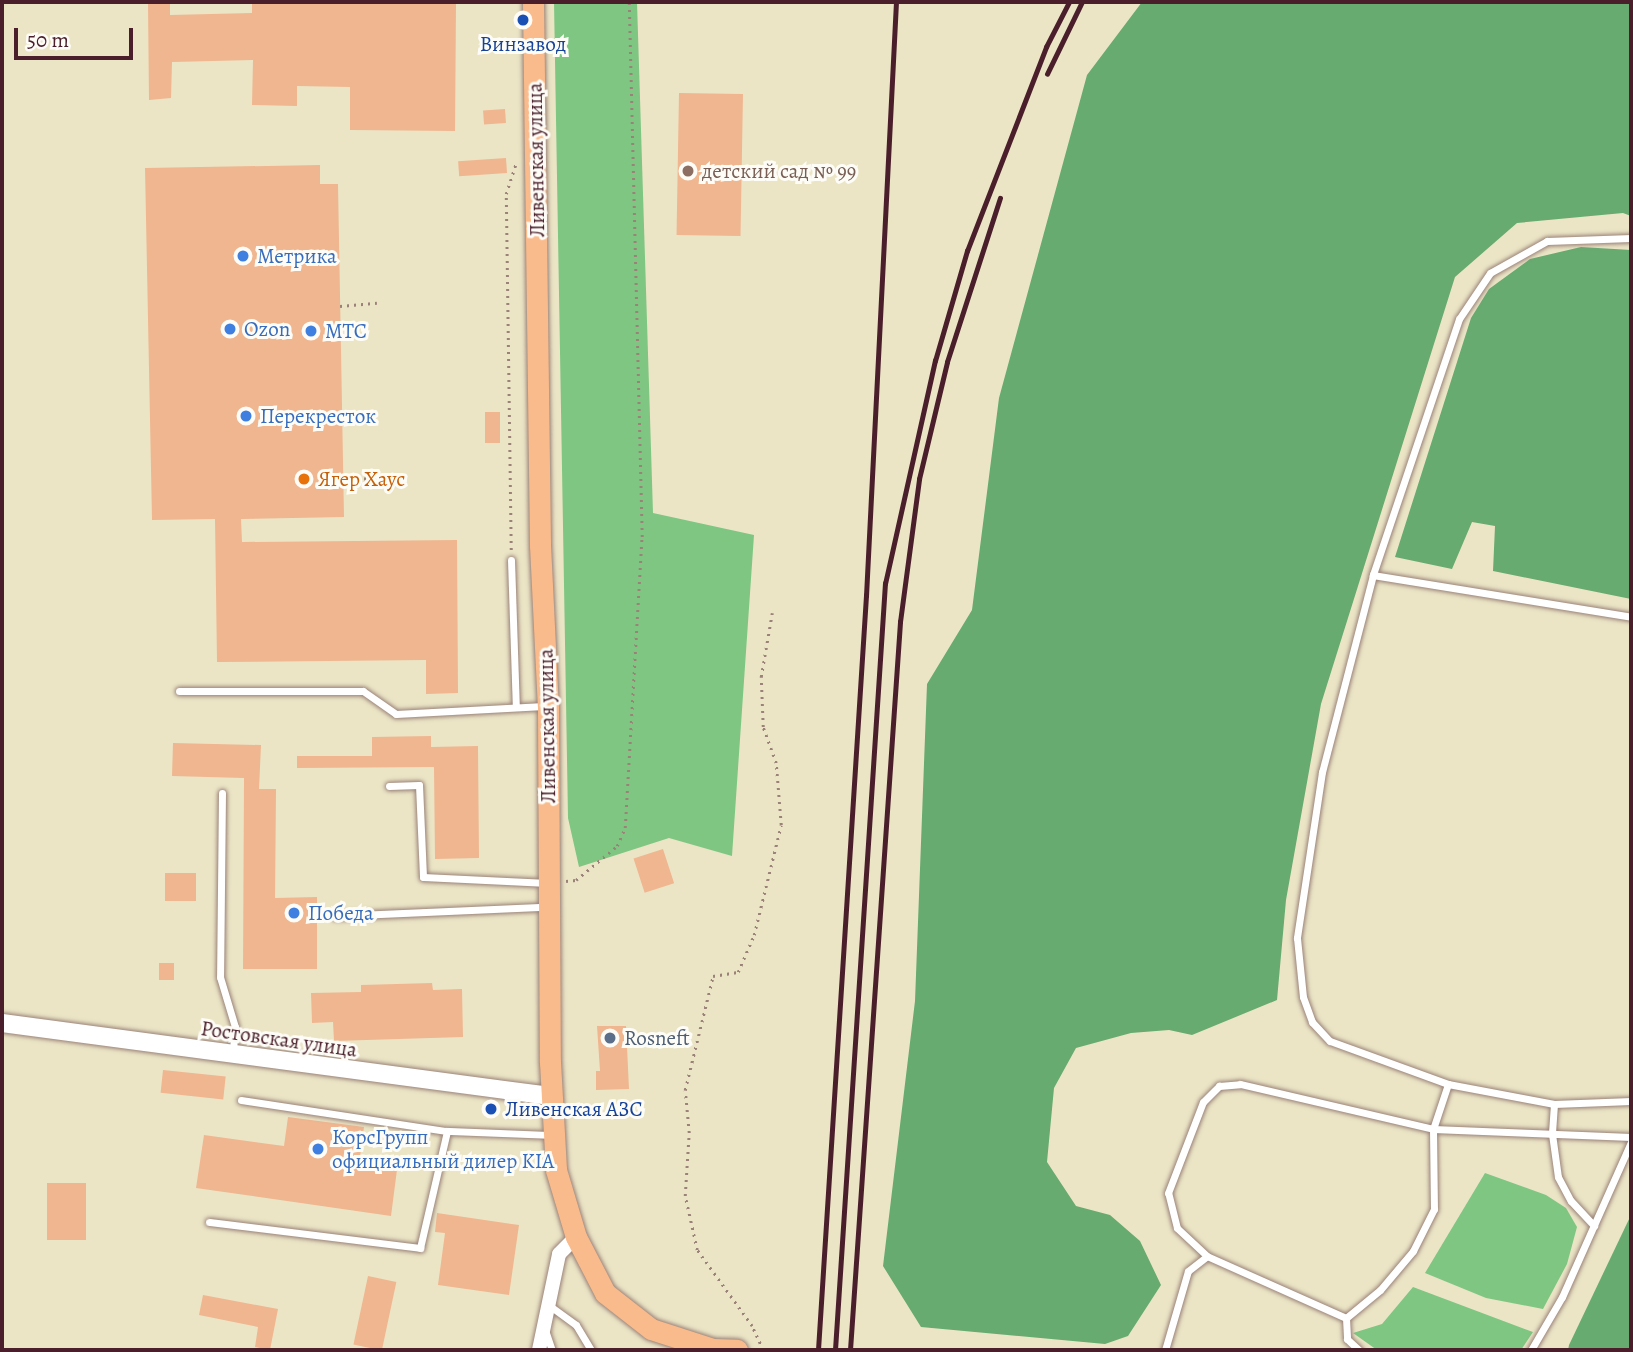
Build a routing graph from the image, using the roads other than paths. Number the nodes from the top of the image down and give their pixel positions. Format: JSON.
{"nodes":[{"id":1,"x":533,"y":2,"type":"edge"},
{"id":2,"x":1631,"y":238,"type":"edge"},
{"id":3,"x":511,"y":560,"type":"road end"},
{"id":4,"x":1373,"y":575,"type":"junction"},
{"id":5,"x":1631,"y":618,"type":"edge"},
{"id":6,"x":180,"y":691,"type":"dead end"},
{"id":7,"x":548,"y":706,"type":"junction"},
{"id":8,"x":516,"y":707,"type":"junction"},
{"id":9,"x":389,"y":786,"type":"dead end"},
{"id":10,"x":222,"y":793,"type":"dead end"},
{"id":11,"x":549,"y":883,"type":"junction"},
{"id":12,"x":549,"y":907,"type":"junction"},
{"id":13,"x":335,"y":916,"type":"dead end"},
{"id":14,"x":2,"y":1023,"type":"edge"},
{"id":15,"x":233,"y":1056,"type":"junction"},
{"id":16,"x":1448,"y":1084,"type":"junction"},
{"id":17,"x":550,"y":1097,"type":"junction"},
{"id":18,"x":241,"y":1100,"type":"dead end"},
{"id":19,"x":1631,"y":1101,"type":"edge"},
{"id":20,"x":1554,"y":1104,"type":"junction"},
{"id":21,"x":1433,"y":1129,"type":"junction"},
{"id":22,"x":447,"y":1131,"type":"junction"},
{"id":23,"x":1552,"y":1134,"type":"junction"},
{"id":24,"x":554,"y":1135,"type":"junction"},
{"id":25,"x":1631,"y":1137,"type":"edge"},
{"id":26,"x":1631,"y":1142,"type":"edge"},
{"id":27,"x":209,"y":1222,"type":"dead end"},
{"id":28,"x":1594,"y":1226,"type":"junction"},
{"id":29,"x":576,"y":1237,"type":"junction"},
{"id":30,"x":1207,"y":1256,"type":"junction"},
{"id":31,"x":550,"y":1306,"type":"junction"},
{"id":32,"x":1346,"y":1318,"type":"junction"},
{"id":33,"x":546,"y":1333,"type":"junction"},
{"id":34,"x":539,"y":1350,"type":"edge"},
{"id":35,"x":552,"y":1350,"type":"edge"},
{"id":36,"x":591,"y":1350,"type":"edge"},
{"id":37,"x":737,"y":1350,"type":"edge"},
{"id":38,"x":1165,"y":1350,"type":"edge"},
{"id":39,"x":1359,"y":1350,"type":"edge"},
{"id":40,"x":1531,"y":1350,"type":"edge"}],
"edges":[{"from":1,"to":7,"type":"main road","name":"Ливенская улица"},
{"from":2,"to":4,"type":"lane"},
{"from":3,"to":8,"type":"lane"},
{"from":4,"to":5,"type":"lane"},
{"from":4,"to":16,"type":"lane"},
{"from":6,"to":8,"type":"lane"},
{"from":7,"to":8,"type":"lane"},
{"from":7,"to":11,"type":"main road","name":"Ливенская улица"},
{"from":9,"to":11,"type":"lane"},
{"from":10,"to":15,"type":"lane"},
{"from":11,"to":12,"type":"main road","name":"Ливенская улица"},
{"from":12,"to":13,"type":"lane"},
{"from":12,"to":17,"type":"main road","name":"Ливенская улица"},
{"from":14,"to":15,"type":"street","name":"Ростовская улица"},
{"from":15,"to":17,"type":"street","name":"Ростовская улица"},
{"from":16,"to":20,"type":"lane"},
{"from":16,"to":21,"type":"lane"},
{"from":17,"to":24,"type":"main road","name":"Ливенская улица"},
{"from":18,"to":22,"type":"lane"},
{"from":19,"to":20,"type":"lane"},
{"from":20,"to":23,"type":"lane"},
{"from":21,"to":23,"type":"lane"},
{"from":21,"to":30,"type":"lane"},
{"from":21,"to":32,"type":"lane"},
{"from":22,"to":24,"type":"lane"},
{"from":22,"to":27,"type":"lane"},
{"from":23,"to":25,"type":"lane"},
{"from":23,"to":28,"type":"lane"},
{"from":24,"to":29,"type":"main road","name":"Ливенская улица"},
{"from":26,"to":28,"type":"lane"},
{"from":28,"to":40,"type":"lane"},
{"from":29,"to":31,"type":"street"},
{"from":29,"to":37,"type":"main road","name":"Ливенская улица"},
{"from":30,"to":32,"type":"lane"},
{"from":30,"to":38,"type":"lane"},
{"from":31,"to":33,"type":"street"},
{"from":31,"to":36,"type":"lane"},
{"from":32,"to":39,"type":"lane"},
{"from":33,"to":34,"type":"street"},
{"from":33,"to":35,"type":"lane"}]}
